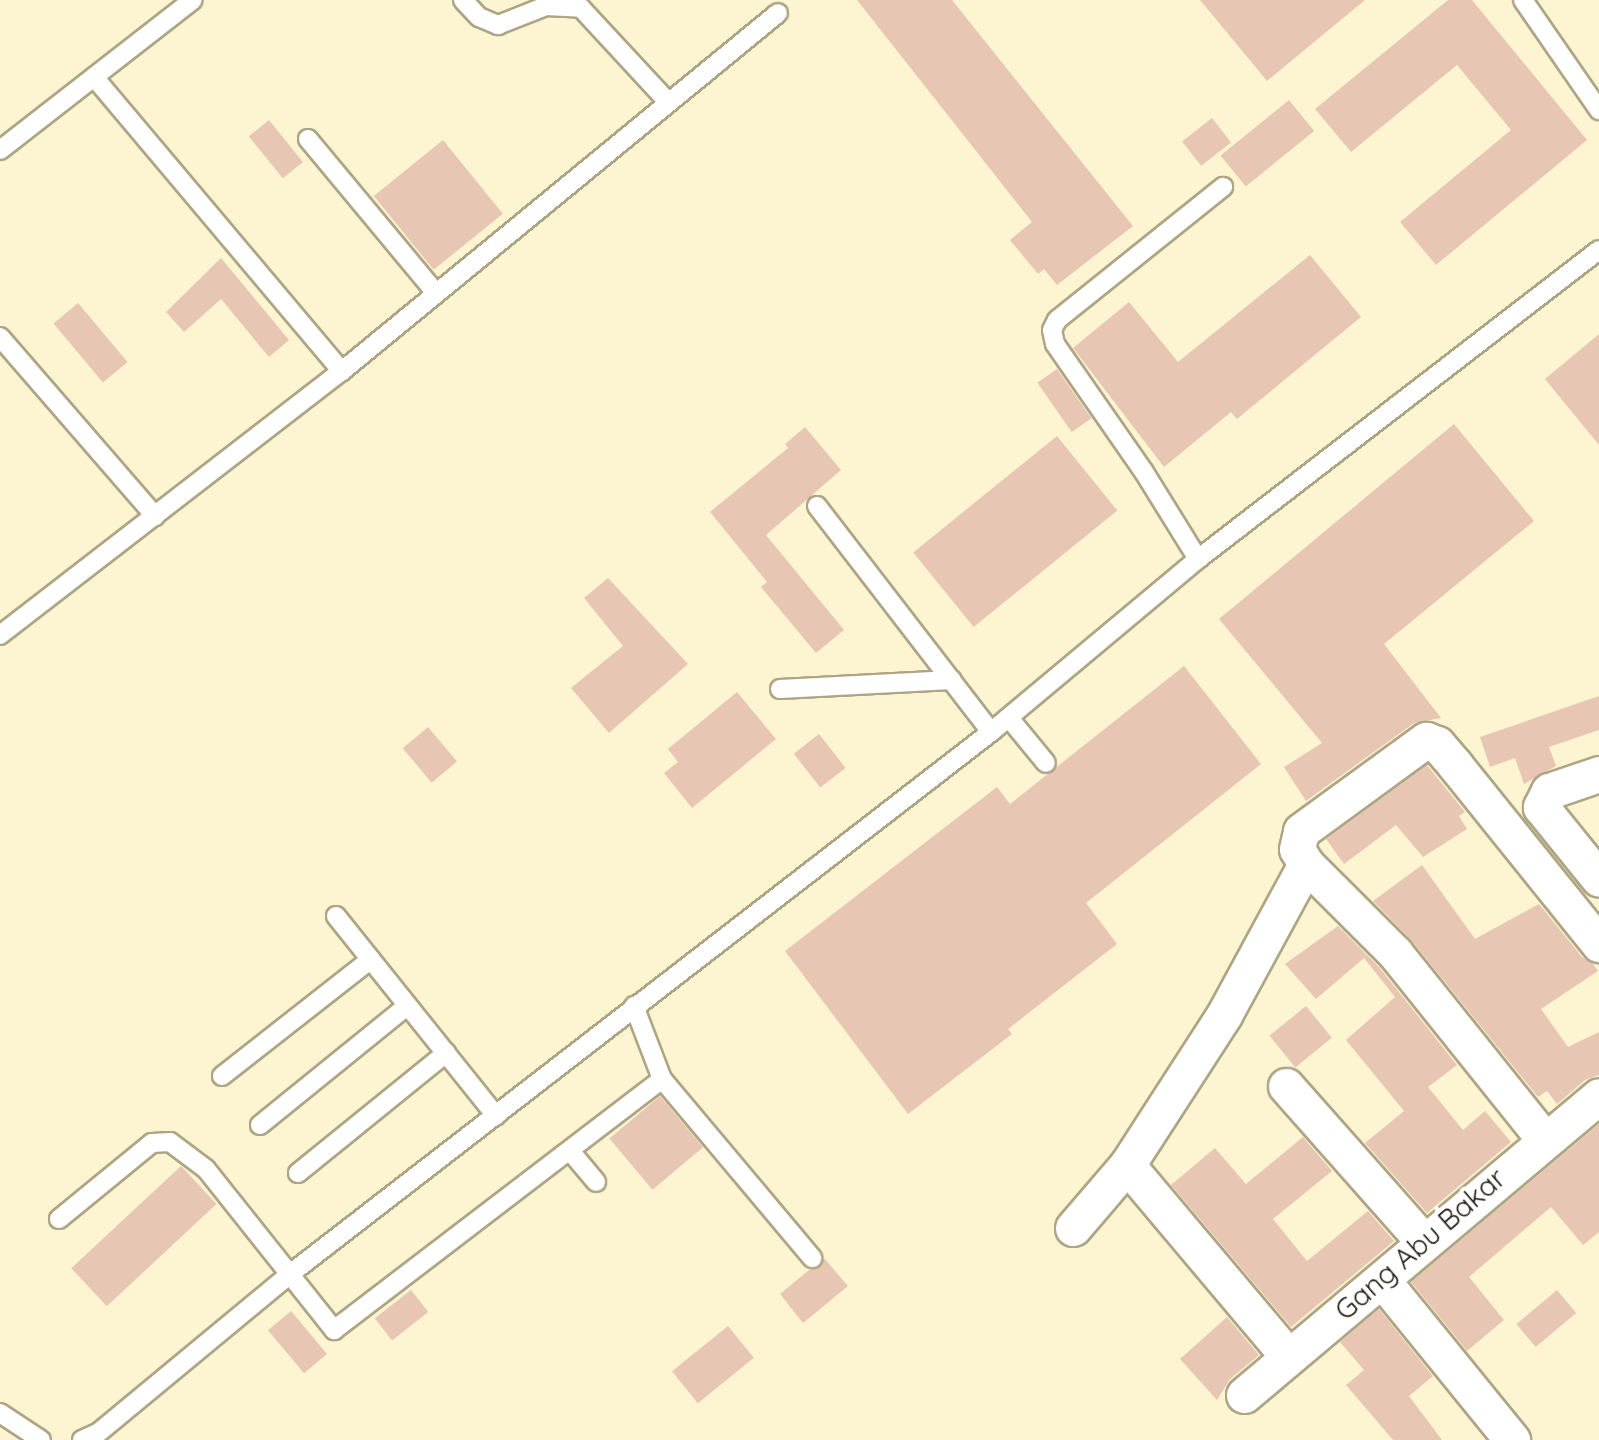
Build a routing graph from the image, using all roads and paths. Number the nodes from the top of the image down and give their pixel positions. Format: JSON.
{"nodes":[{"id":1,"x":194,"y":0,"type":"edge"},
{"id":2,"x":464,"y":0,"type":"edge"},
{"id":3,"x":1523,"y":0,"type":"edge"},
{"id":4,"x":778,"y":13,"type":"dead end"},
{"id":5,"x":94,"y":77,"type":"junction"},
{"id":6,"x":668,"y":102,"type":"junction"},
{"id":7,"x":1599,"y":110,"type":"edge"},
{"id":8,"x":308,"y":138,"type":"dead end"},
{"id":9,"x":0,"y":150,"type":"edge"},
{"id":10,"x":1223,"y":187,"type":"dead end"},
{"id":11,"x":1599,"y":250,"type":"edge"},
{"id":12,"x":435,"y":292,"type":"junction"},
{"id":13,"x":0,"y":337,"type":"edge"},
{"id":14,"x":342,"y":371,"type":"junction"},
{"id":15,"x":817,"y":506,"type":"dead end"},
{"id":16,"x":155,"y":516,"type":"junction"},
{"id":17,"x":1198,"y":559,"type":"junction"},
{"id":18,"x":0,"y":635,"type":"edge"},
{"id":19,"x":952,"y":680,"type":"junction"},
{"id":20,"x":780,"y":689,"type":"dead end"},
{"id":21,"x":1009,"y":718,"type":"junction"},
{"id":22,"x":991,"y":732,"type":"junction"},
{"id":23,"x":1046,"y":762,"type":"dead end"},
{"id":24,"x":1599,"y":774,"type":"edge"},
{"id":25,"x":1306,"y":864,"type":"junction"},
{"id":26,"x":1599,"y":879,"type":"edge"},
{"id":27,"x":336,"y":916,"type":"dead end"},
{"id":28,"x":1599,"y":944,"type":"edge"},
{"id":29,"x":371,"y":959,"type":"junction"},
{"id":30,"x":407,"y":1006,"type":"junction"},
{"id":31,"x":634,"y":1006,"type":"junction"},
{"id":32,"x":446,"y":1053,"type":"junction"},
{"id":33,"x":222,"y":1076,"type":"dead end"},
{"id":34,"x":662,"y":1079,"type":"junction"},
{"id":35,"x":1286,"y":1086,"type":"dead end"},
{"id":36,"x":1599,"y":1096,"type":"edge"},
{"id":37,"x":496,"y":1116,"type":"junction"},
{"id":38,"x":260,"y":1124,"type":"dead end"},
{"id":39,"x":1544,"y":1139,"type":"junction"},
{"id":40,"x":571,"y":1152,"type":"junction"},
{"id":41,"x":1127,"y":1165,"type":"junction"},
{"id":42,"x":298,"y":1173,"type":"dead end"},
{"id":43,"x":596,"y":1182,"type":"dead end"},
{"id":44,"x":59,"y":1219,"type":"dead end"},
{"id":45,"x":1073,"y":1228,"type":"dead end"},
{"id":46,"x":1423,"y":1241,"type":"junction"},
{"id":47,"x":812,"y":1258,"type":"dead end"},
{"id":48,"x":290,"y":1274,"type":"junction"},
{"id":49,"x":1382,"y":1281,"type":"junction"},
{"id":50,"x":1287,"y":1355,"type":"junction"},
{"id":51,"x":1244,"y":1395,"type":"dead end"},
{"id":52,"x":0,"y":1413,"type":"edge"},
{"id":53,"x":41,"y":1440,"type":"edge"},
{"id":54,"x":82,"y":1440,"type":"edge"},
{"id":55,"x":1512,"y":1440,"type":"edge"}],
"edges":[{"from":1,"to":5,"type":"lane"},
{"from":2,"to":6,"type":"lane"},
{"from":3,"to":7,"type":"lane"},
{"from":4,"to":6,"type":"lane"},
{"from":5,"to":9,"type":"lane"},
{"from":5,"to":14,"type":"lane"},
{"from":6,"to":12,"type":"lane"},
{"from":8,"to":12,"type":"lane"},
{"from":10,"to":17,"type":"lane"},
{"from":11,"to":17,"type":"lane"},
{"from":12,"to":14,"type":"lane"},
{"from":13,"to":16,"type":"lane"},
{"from":14,"to":16,"type":"lane"},
{"from":15,"to":19,"type":"lane"},
{"from":16,"to":18,"type":"lane"},
{"from":17,"to":21,"type":"lane"},
{"from":19,"to":20,"type":"lane"},
{"from":19,"to":22,"type":"lane"},
{"from":21,"to":22,"type":"lane"},
{"from":21,"to":23,"type":"lane"},
{"from":22,"to":31,"type":"lane"},
{"from":24,"to":26,"type":"street"},
{"from":25,"to":28,"type":"street"},
{"from":25,"to":39,"type":"street"},
{"from":25,"to":41,"type":"street"},
{"from":27,"to":29,"type":"lane"},
{"from":29,"to":30,"type":"lane"},
{"from":29,"to":33,"type":"lane"},
{"from":30,"to":32,"type":"lane"},
{"from":30,"to":38,"type":"lane"},
{"from":31,"to":34,"type":"lane"},
{"from":31,"to":37,"type":"lane"},
{"from":32,"to":37,"type":"lane"},
{"from":32,"to":42,"type":"lane"},
{"from":34,"to":40,"type":"lane"},
{"from":34,"to":47,"type":"lane"},
{"from":35,"to":46,"type":"street"},
{"from":36,"to":39,"type":"street","name":"Gang Abu Bakar"},
{"from":37,"to":48,"type":"lane"},
{"from":39,"to":46,"type":"street","name":"Gang Abu Bakar"},
{"from":40,"to":43,"type":"lane"},
{"from":40,"to":48,"type":"lane"},
{"from":41,"to":45,"type":"street"},
{"from":41,"to":50,"type":"street"},
{"from":44,"to":48,"type":"lane"},
{"from":46,"to":49,"type":"street","name":"Gang Abu Bakar"},
{"from":48,"to":54,"type":"lane"},
{"from":49,"to":50,"type":"street","name":"Gang Abu Bakar"},
{"from":49,"to":55,"type":"street"},
{"from":50,"to":51,"type":"street","name":"Gang Abu Bakar"},
{"from":52,"to":53,"type":"lane"}]}
